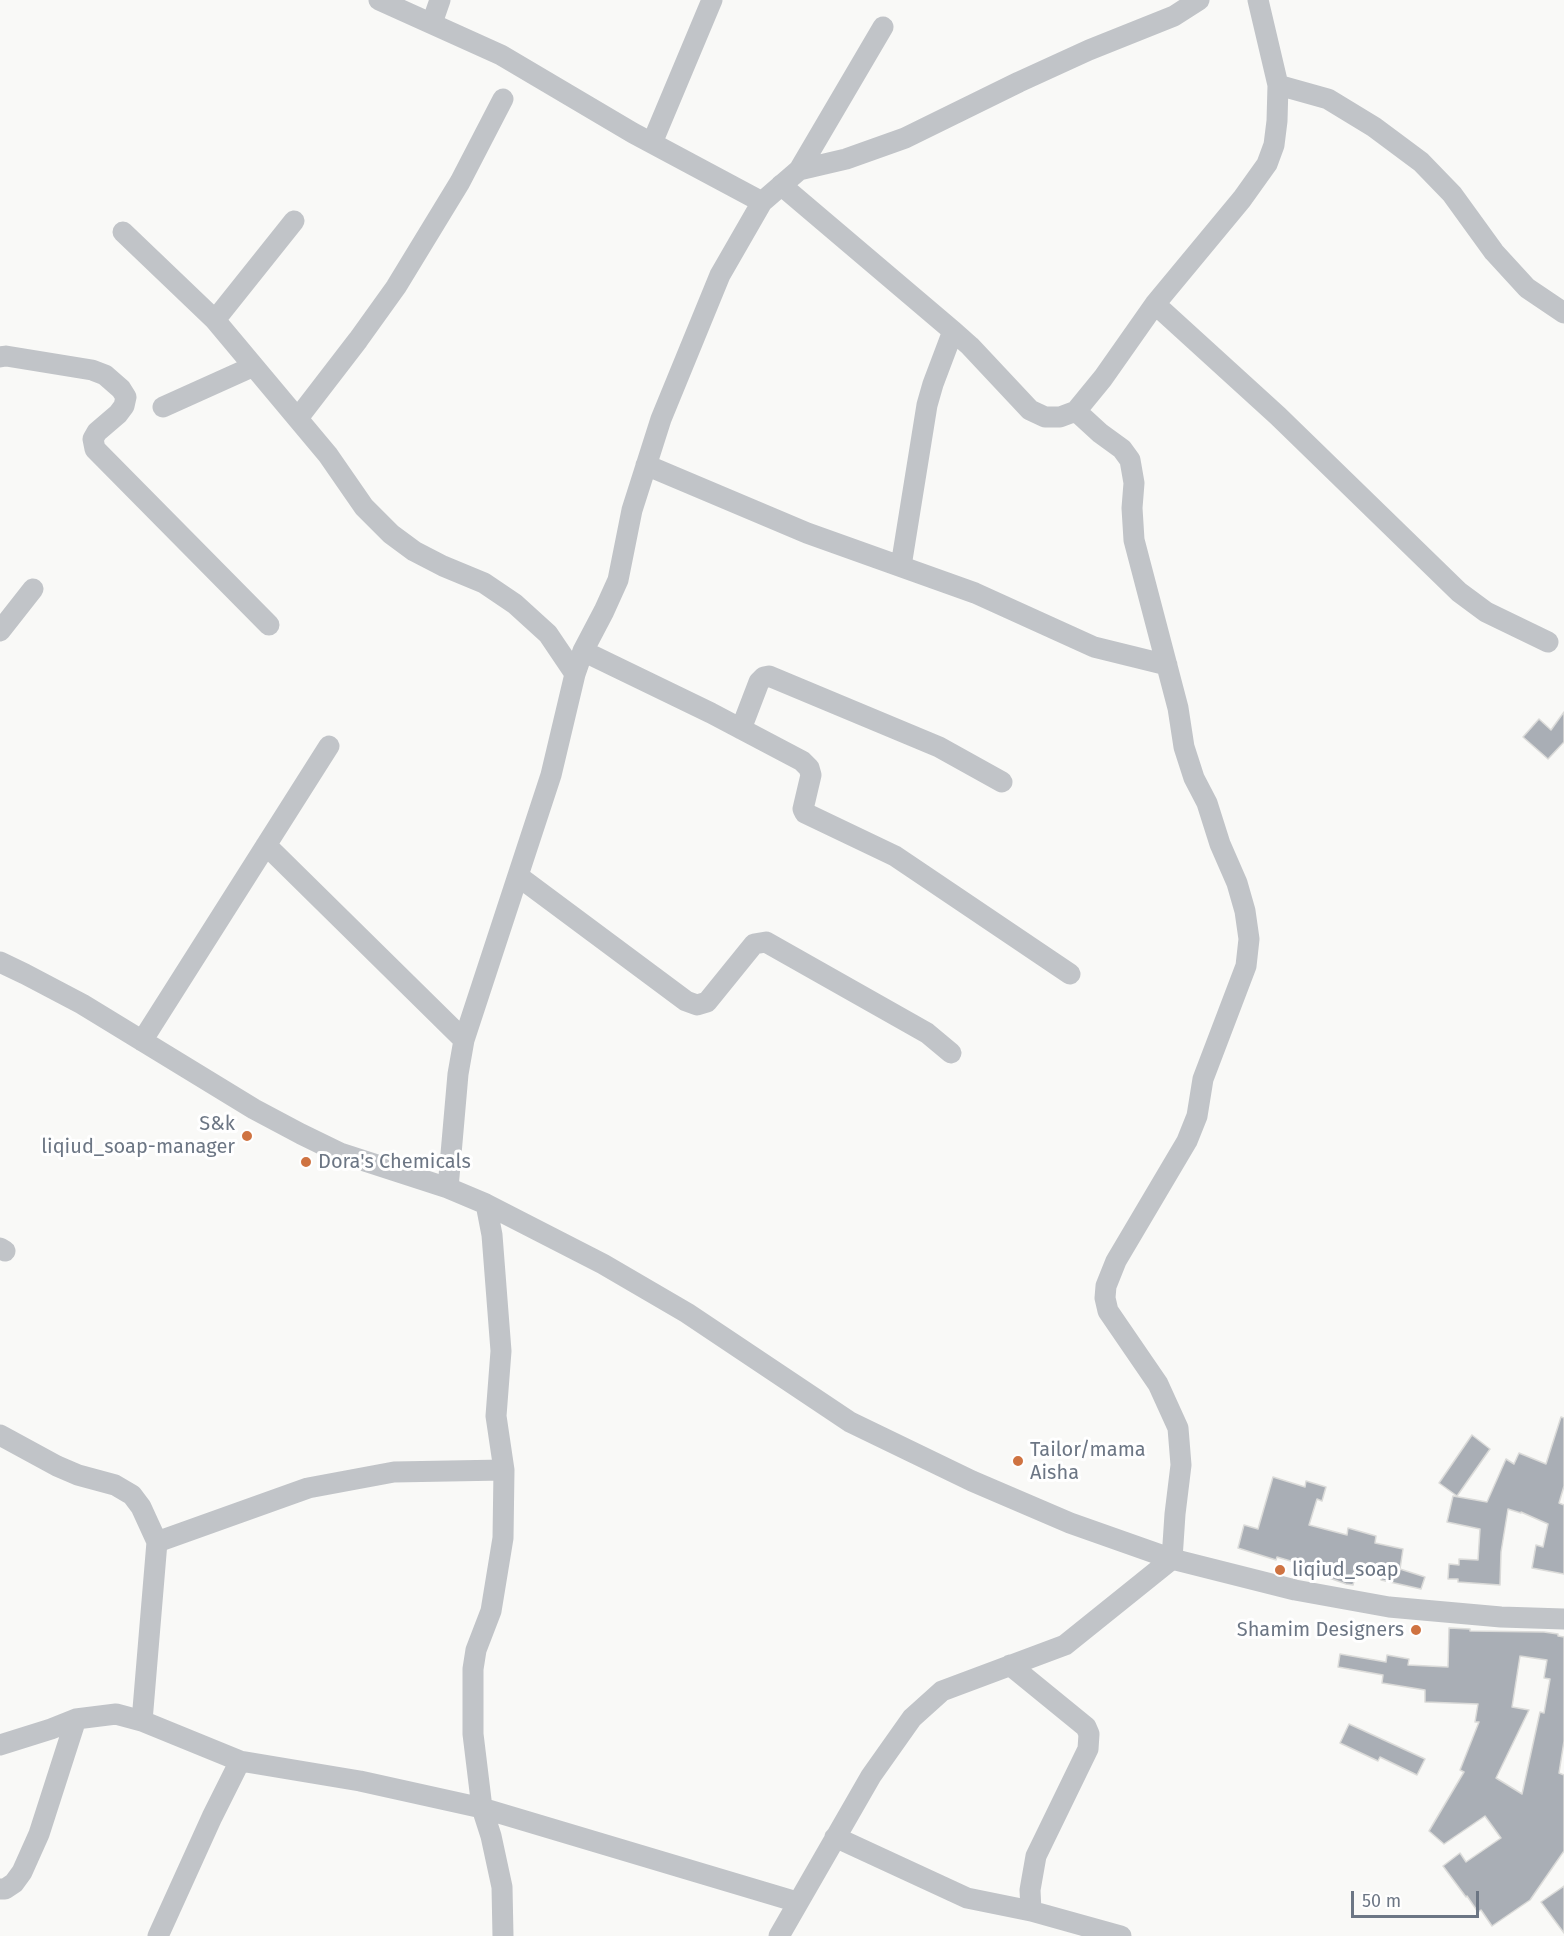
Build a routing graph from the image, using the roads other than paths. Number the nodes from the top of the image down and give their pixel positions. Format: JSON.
{"nodes":[{"id":1,"x":379,"y":0,"type":"edge"},
{"id":2,"x":440,"y":0,"type":"edge"},
{"id":3,"x":712,"y":0,"type":"edge"},
{"id":4,"x":1199,"y":0,"type":"edge"},
{"id":5,"x":1258,"y":0,"type":"edge"},
{"id":6,"x":432,"y":23,"type":"junction"},
{"id":7,"x":883,"y":27,"type":"dead end"},
{"id":8,"x":1278,"y":85,"type":"junction"},
{"id":9,"x":504,"y":99,"type":"dead end"},
{"id":10,"x":652,"y":143,"type":"junction"},
{"id":11,"x":799,"y":170,"type":"junction"},
{"id":12,"x":781,"y":185,"type":"junction"},
{"id":13,"x":762,"y":202,"type":"junction"},
{"id":14,"x":294,"y":221,"type":"dead end"},
{"id":15,"x":123,"y":232,"type":"dead end"},
{"id":16,"x":1155,"y":304,"type":"junction"},
{"id":17,"x":1564,"y":313,"type":"edge"},
{"id":18,"x":215,"y":320,"type":"junction"},
{"id":19,"x":953,"y":331,"type":"junction"},
{"id":20,"x":0,"y":357,"type":"edge"},
{"id":21,"x":254,"y":366,"type":"junction"},
{"id":22,"x":163,"y":407,"type":"dead end"},
{"id":23,"x":1076,"y":411,"type":"junction"},
{"id":24,"x":298,"y":418,"type":"junction"},
{"id":25,"x":646,"y":465,"type":"junction"},
{"id":26,"x":901,"y":566,"type":"junction"},
{"id":27,"x":33,"y":589,"type":"dead end"},
{"id":28,"x":269,"y":625,"type":"dead end"},
{"id":29,"x":0,"y":632,"type":"edge"},
{"id":30,"x":1548,"y":642,"type":"dead end"},
{"id":31,"x":583,"y":651,"type":"junction"},
{"id":32,"x":1167,"y":665,"type":"junction"},
{"id":33,"x":575,"y":674,"type":"junction"},
{"id":34,"x":741,"y":729,"type":"junction"},
{"id":35,"x":329,"y":746,"type":"dead end"},
{"id":36,"x":1002,"y":782,"type":"dead end"},
{"id":37,"x":266,"y":845,"type":"junction"},
{"id":38,"x":518,"y":876,"type":"junction"},
{"id":39,"x":0,"y":962,"type":"edge"},
{"id":40,"x":1070,"y":974,"type":"dead end"},
{"id":41,"x":464,"y":1040,"type":"junction"},
{"id":42,"x":142,"y":1041,"type":"junction"},
{"id":43,"x":951,"y":1053,"type":"dead end"},
{"id":44,"x":448,"y":1188,"type":"junction"},
{"id":45,"x":486,"y":1204,"type":"junction"},
{"id":46,"x":0,"y":1435,"type":"edge"},
{"id":47,"x":504,"y":1470,"type":"junction"},
{"id":48,"x":157,"y":1542,"type":"junction"},
{"id":49,"x":1172,"y":1559,"type":"junction"},
{"id":50,"x":1564,"y":1619,"type":"edge"},
{"id":51,"x":1010,"y":1665,"type":"junction"},
{"id":52,"x":76,"y":1719,"type":"junction"},
{"id":53,"x":142,"y":1721,"type":"junction"},
{"id":54,"x":0,"y":1745,"type":"edge"},
{"id":55,"x":240,"y":1761,"type":"junction"},
{"id":56,"x":482,"y":1808,"type":"junction"},
{"id":57,"x":836,"y":1837,"type":"junction"},
{"id":58,"x":0,"y":1889,"type":"edge"},
{"id":59,"x":797,"y":1902,"type":"junction"},
{"id":60,"x":1031,"y":1911,"type":"junction"},
{"id":61,"x":158,"y":1936,"type":"edge"},
{"id":62,"x":503,"y":1936,"type":"edge"},
{"id":63,"x":779,"y":1936,"type":"edge"},
{"id":64,"x":1121,"y":1936,"type":"edge"}],
"edges":[{"from":1,"to":6,"type":"street"},
{"from":2,"to":6,"type":"street"},
{"from":3,"to":10,"type":"street"},
{"from":4,"to":11,"type":"street"},
{"from":5,"to":8,"type":"street"},
{"from":6,"to":10,"type":"street"},
{"from":7,"to":11,"type":"street"},
{"from":8,"to":16,"type":"street"},
{"from":8,"to":17,"type":"street"},
{"from":9,"to":24,"type":"street"},
{"from":10,"to":13,"type":"street"},
{"from":11,"to":12,"type":"street"},
{"from":12,"to":13,"type":"street"},
{"from":12,"to":19,"type":"street"},
{"from":13,"to":25,"type":"street"},
{"from":14,"to":18,"type":"street"},
{"from":15,"to":18,"type":"street"},
{"from":16,"to":23,"type":"street"},
{"from":16,"to":30,"type":"street"},
{"from":18,"to":21,"type":"street"},
{"from":19,"to":23,"type":"street"},
{"from":19,"to":26,"type":"street"},
{"from":20,"to":28,"type":"street"},
{"from":21,"to":22,"type":"street"},
{"from":21,"to":24,"type":"street"},
{"from":23,"to":32,"type":"street"},
{"from":24,"to":33,"type":"street"},
{"from":25,"to":26,"type":"street"},
{"from":25,"to":31,"type":"street"},
{"from":26,"to":32,"type":"street"},
{"from":27,"to":29,"type":"street"},
{"from":31,"to":33,"type":"street"},
{"from":31,"to":34,"type":"street"},
{"from":32,"to":49,"type":"street"},
{"from":33,"to":38,"type":"street"},
{"from":34,"to":36,"type":"street"},
{"from":34,"to":40,"type":"street"},
{"from":35,"to":37,"type":"street"},
{"from":37,"to":41,"type":"street"},
{"from":37,"to":42,"type":"street"},
{"from":38,"to":41,"type":"street"},
{"from":38,"to":43,"type":"street"},
{"from":39,"to":42,"type":"street"},
{"from":41,"to":44,"type":"street"},
{"from":42,"to":44,"type":"street"},
{"from":44,"to":45,"type":"street"},
{"from":45,"to":47,"type":"street"},
{"from":45,"to":49,"type":"street"},
{"from":46,"to":48,"type":"street"},
{"from":47,"to":48,"type":"street"},
{"from":47,"to":56,"type":"street"},
{"from":48,"to":53,"type":"street"},
{"from":49,"to":50,"type":"street"},
{"from":49,"to":51,"type":"street"},
{"from":51,"to":57,"type":"street"},
{"from":51,"to":60,"type":"street"},
{"from":52,"to":53,"type":"street"},
{"from":52,"to":54,"type":"street"},
{"from":52,"to":58,"type":"street"},
{"from":53,"to":55,"type":"street"},
{"from":55,"to":56,"type":"street"},
{"from":55,"to":61,"type":"street"},
{"from":56,"to":59,"type":"street"},
{"from":56,"to":62,"type":"street"},
{"from":57,"to":59,"type":"street"},
{"from":57,"to":60,"type":"street"},
{"from":59,"to":63,"type":"street"},
{"from":60,"to":64,"type":"street"}]}
